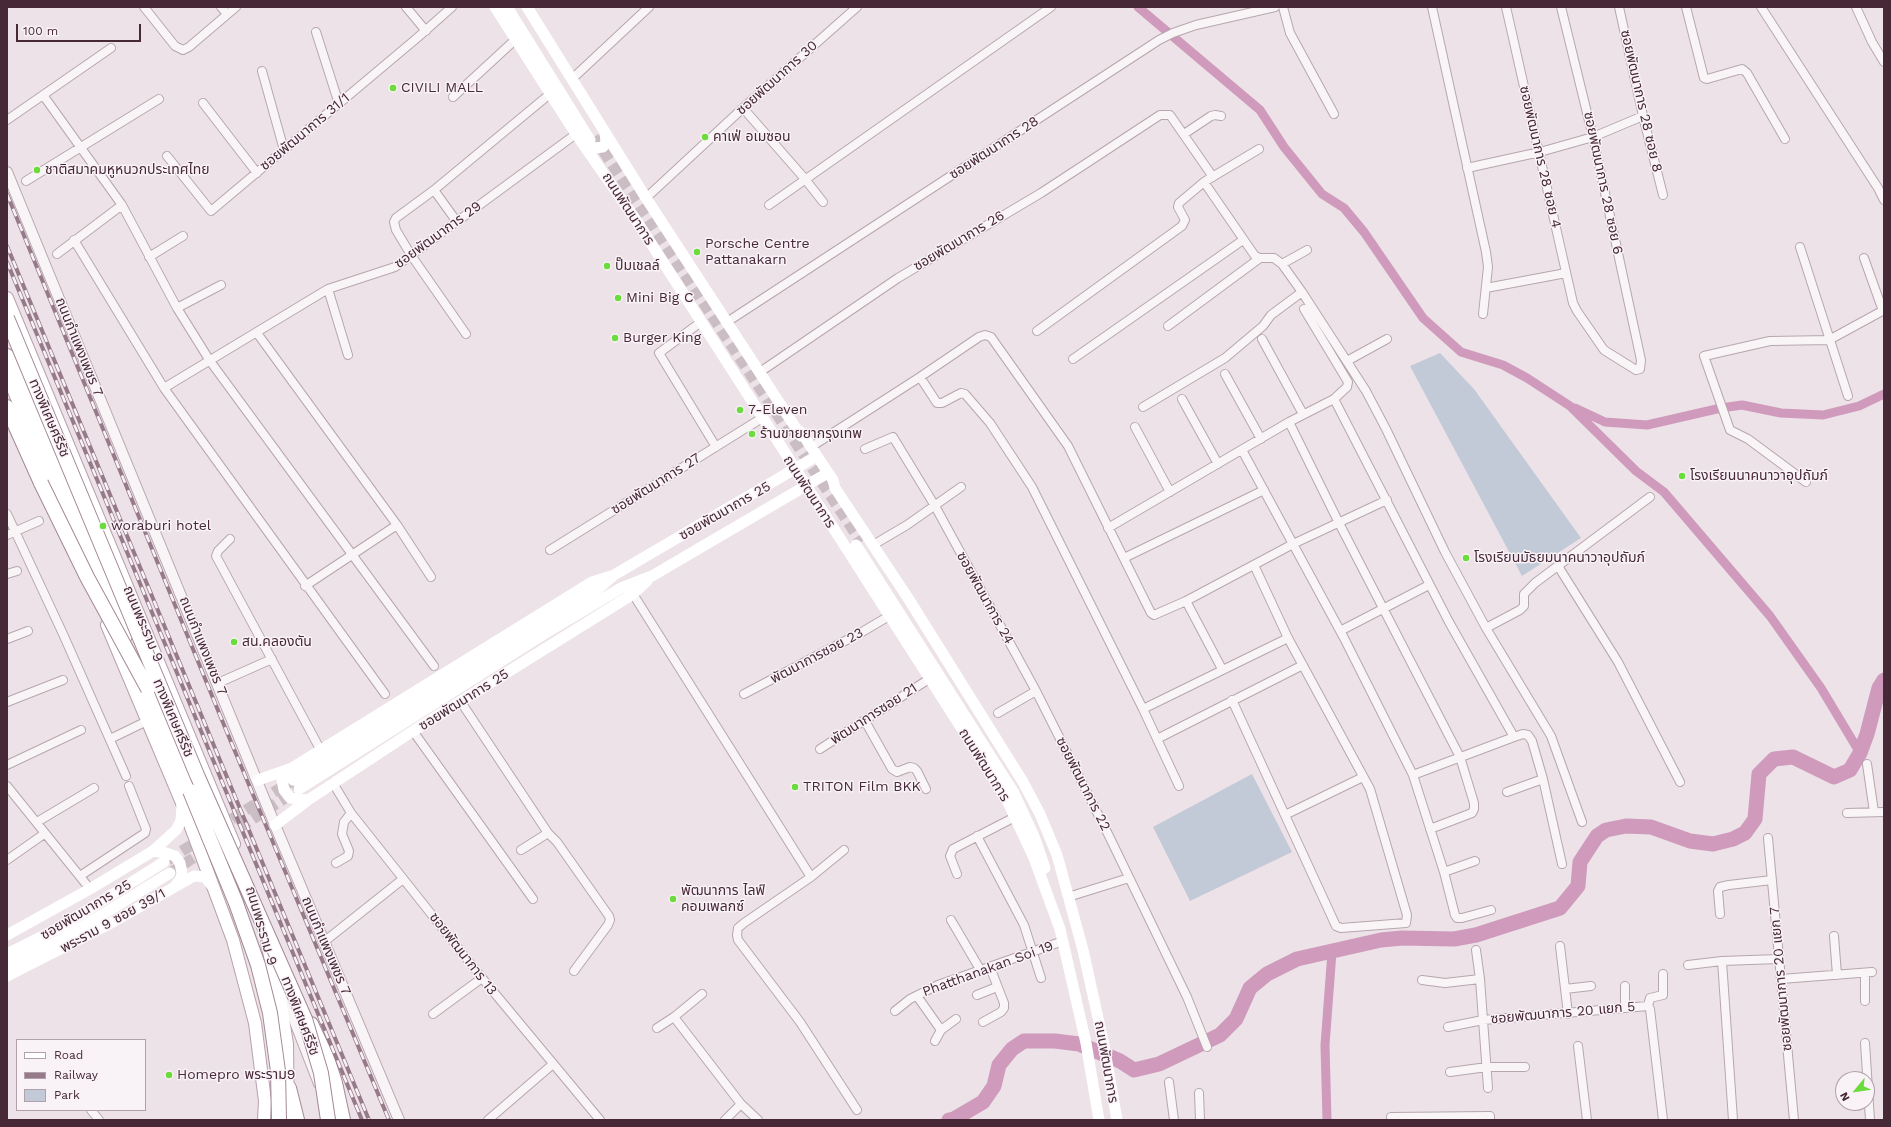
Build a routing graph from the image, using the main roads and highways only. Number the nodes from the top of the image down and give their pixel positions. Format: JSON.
{"nodes":[{"id":1,"x":495,"y":7,"type":"edge"},
{"id":2,"x":507,"y":7,"type":"edge"},
{"id":3,"x":515,"y":7,"type":"edge"},
{"id":4,"x":527,"y":7,"type":"edge"},
{"id":5,"x":605,"y":133,"type":"junction"},
{"id":6,"x":586,"y":138,"type":"junction"},
{"id":7,"x":7,"y":298,"type":"edge"},
{"id":8,"x":7,"y":318,"type":"edge"},
{"id":9,"x":7,"y":356,"type":"edge"},
{"id":10,"x":8,"y":379,"type":"edge"},
{"id":11,"x":7,"y":407,"type":"edge"},
{"id":12,"x":813,"y":452,"type":"junction"},
{"id":13,"x":794,"y":470,"type":"junction"},
{"id":14,"x":826,"y":474,"type":"junction"},
{"id":15,"x":806,"y":486,"type":"junction"},
{"id":16,"x":835,"y":488,"type":"junction"},
{"id":17,"x":729,"y":508,"type":"junction"},
{"id":18,"x":740,"y":526,"type":"junction"},
{"id":19,"x":861,"y":544,"type":"junction"},
{"id":20,"x":614,"y":576,"type":"junction"},
{"id":21,"x":652,"y":576,"type":"junction"},
{"id":22,"x":148,"y":689,"type":"junction"},
{"id":23,"x":292,"y":768,"type":"junction"},
{"id":24,"x":258,"y":780,"type":"road end"},
{"id":25,"x":293,"y":780,"type":"tunnel mouth"},
{"id":26,"x":299,"y":789,"type":"tunnel mouth"},
{"id":27,"x":308,"y":800,"type":"junction"},
{"id":28,"x":182,"y":803,"type":"junction"},
{"id":29,"x":275,"y":825,"type":"road end"},
{"id":30,"x":153,"y":851,"type":"junction"},
{"id":31,"x":164,"y":862,"type":"tunnel mouth"},
{"id":32,"x":170,"y":873,"type":"tunnel mouth"},
{"id":33,"x":174,"y":887,"type":"junction"},
{"id":34,"x":214,"y":889,"type":"junction"},
{"id":35,"x":1060,"y":929,"type":"junction"},
{"id":36,"x":7,"y":935,"type":"edge"},
{"id":37,"x":266,"y":941,"type":"junction"},
{"id":38,"x":7,"y":954,"type":"edge"},
{"id":39,"x":7,"y":966,"type":"edge"},
{"id":40,"x":7,"y":976,"type":"edge"},
{"id":41,"x":289,"y":1088,"type":"junction"},
{"id":42,"x":264,"y":1120,"type":"edge"},
{"id":43,"x":279,"y":1120,"type":"edge"},
{"id":44,"x":288,"y":1120,"type":"edge"},
{"id":45,"x":297,"y":1120,"type":"edge"},
{"id":46,"x":328,"y":1120,"type":"edge"},
{"id":47,"x":343,"y":1120,"type":"edge"},
{"id":48,"x":1099,"y":1120,"type":"edge"},
{"id":49,"x":1117,"y":1120,"type":"edge"}],
"edges":[{"from":1,"to":6,"type":"main road","name":"ถนนพัฒนาการ"},
{"from":2,"to":6,"type":"main road","name":"ถนนพัฒนาการ"},
{"from":3,"to":6,"type":"main road","name":"ถนนพัฒนาการ"},
{"from":4,"to":5,"type":"main road","name":"ถนนพัฒนาการ"},
{"from":5,"to":6,"type":"main road"},
{"from":5,"to":12,"type":"main road","name":"ถนนพัฒนาการ"},
{"from":6,"to":13,"type":"main road","name":"ถนนพัฒนาการ"},
{"from":7,"to":37,"type":"main road","name":"ถนนพระราม 9"},
{"from":8,"to":46,"type":"highway","name":"ทางพิเศษศรีรัช","bridge":true},
{"from":9,"to":22,"type":"highway","name":"ทางพิเศษศรีรัช","bridge":true},
{"from":10,"to":28,"type":"main road"},
{"from":11,"to":22,"type":"highway","bridge":true},
{"from":12,"to":13,"type":"main road","name":"ซอยพัฒนาการ 25"},
{"from":12,"to":14,"type":"main road"},
{"from":12,"to":16,"type":"main road","name":"ถนนพัฒนาการ"},
{"from":13,"to":15,"type":"main road","name":"ถนนพัฒนาการ"},
{"from":13,"to":17,"type":"main road","name":"ซอยพัฒนาการ 25"},
{"from":14,"to":15,"type":"main road","name":"ซอยพัฒนาการ 25"},
{"from":14,"to":16,"type":"main road"},
{"from":15,"to":18,"type":"main road","name":"ซอยพัฒนาการ 25"},
{"from":15,"to":19,"type":"main road","name":"ถนนพัฒนาการ"},
{"from":16,"to":19,"type":"main road","name":"ถนนพัฒนาการ"},
{"from":17,"to":18,"type":"main road"},
{"from":17,"to":20,"type":"main road","name":"ซอยพัฒนาการ 25"},
{"from":18,"to":21,"type":"main road","name":"ซอยพัฒนาการ 25"},
{"from":19,"to":35,"type":"main road","name":"ถนนพัฒนาการ"},
{"from":19,"to":35,"type":"main road","name":"ถนนพัฒนาการ"},
{"from":19,"to":49,"type":"main road","name":"ถนนพัฒนาการ"},
{"from":20,"to":23,"type":"main road","name":"ซอยพัฒนาการ 25"},
{"from":20,"to":25,"type":"main road","name":"ซอยพัฒนาการ 25"},
{"from":21,"to":26,"type":"main road","name":"ซอยพัฒนาการ 25"},
{"from":21,"to":27,"type":"main road","name":"ซอยพัฒนาการ 25"},
{"from":22,"to":43,"type":"highway","name":"ทางพิเศษศรีรัช","bridge":true},
{"from":23,"to":24,"type":"main road","name":"ซอยพัฒนาการ 25"},
{"from":23,"to":27,"type":"main road"},
{"from":27,"to":29,"type":"main road","name":"ซอยพัฒนาการ 25"},
{"from":28,"to":30,"type":"main road"},
{"from":28,"to":34,"type":"main road"},
{"from":30,"to":33,"type":"main road"},
{"from":30,"to":36,"type":"main road"},
{"from":31,"to":38,"type":"main road","name":"ซอยพัฒนาการ 25"},
{"from":32,"to":39,"type":"main road","name":"ซอยพัฒนาการ 25"},
{"from":33,"to":34,"type":"main road","name":"พระราม 9 ซอย 39/1"},
{"from":33,"to":40,"type":"main road","name":"พระราม 9 ซอย 39/1"},
{"from":34,"to":42,"type":"main road"},
{"from":35,"to":48,"type":"main road","name":"ถนนพัฒนาการ"},
{"from":37,"to":41,"type":"main road","name":"ถนนพระราม 9"},
{"from":37,"to":47,"type":"highway"},
{"from":41,"to":44,"type":"main road","name":"ถนนพระราม 9"},
{"from":41,"to":45,"type":"highway"}]}
